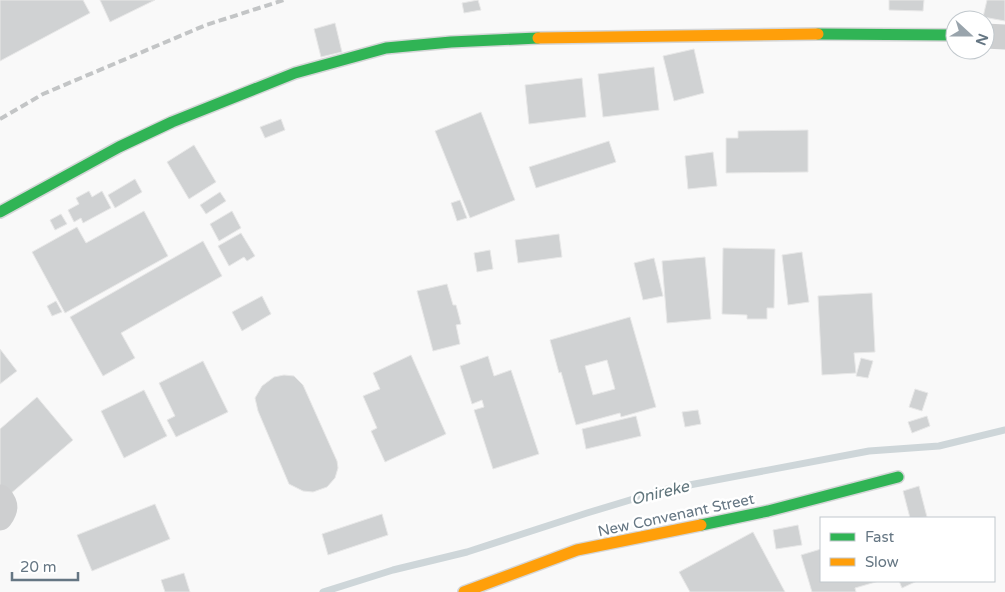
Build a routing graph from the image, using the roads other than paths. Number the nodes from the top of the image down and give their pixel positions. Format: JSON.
{"nodes":[{"id":1,"x":945,"y":35,"type":"edge"},
{"id":2,"x":0,"y":212,"type":"edge"},
{"id":3,"x":898,"y":477,"type":"dead end"},
{"id":4,"x":0,"y":497,"type":"edge"},
{"id":5,"x":0,"y":518,"type":"edge"},
{"id":6,"x":464,"y":592,"type":"edge"}],
"edges":[{"from":1,"to":2,"type":"street"},
{"from":3,"to":6,"type":"street","name":"New Convenant Street"},
{"from":4,"to":5,"type":"street"}]}
